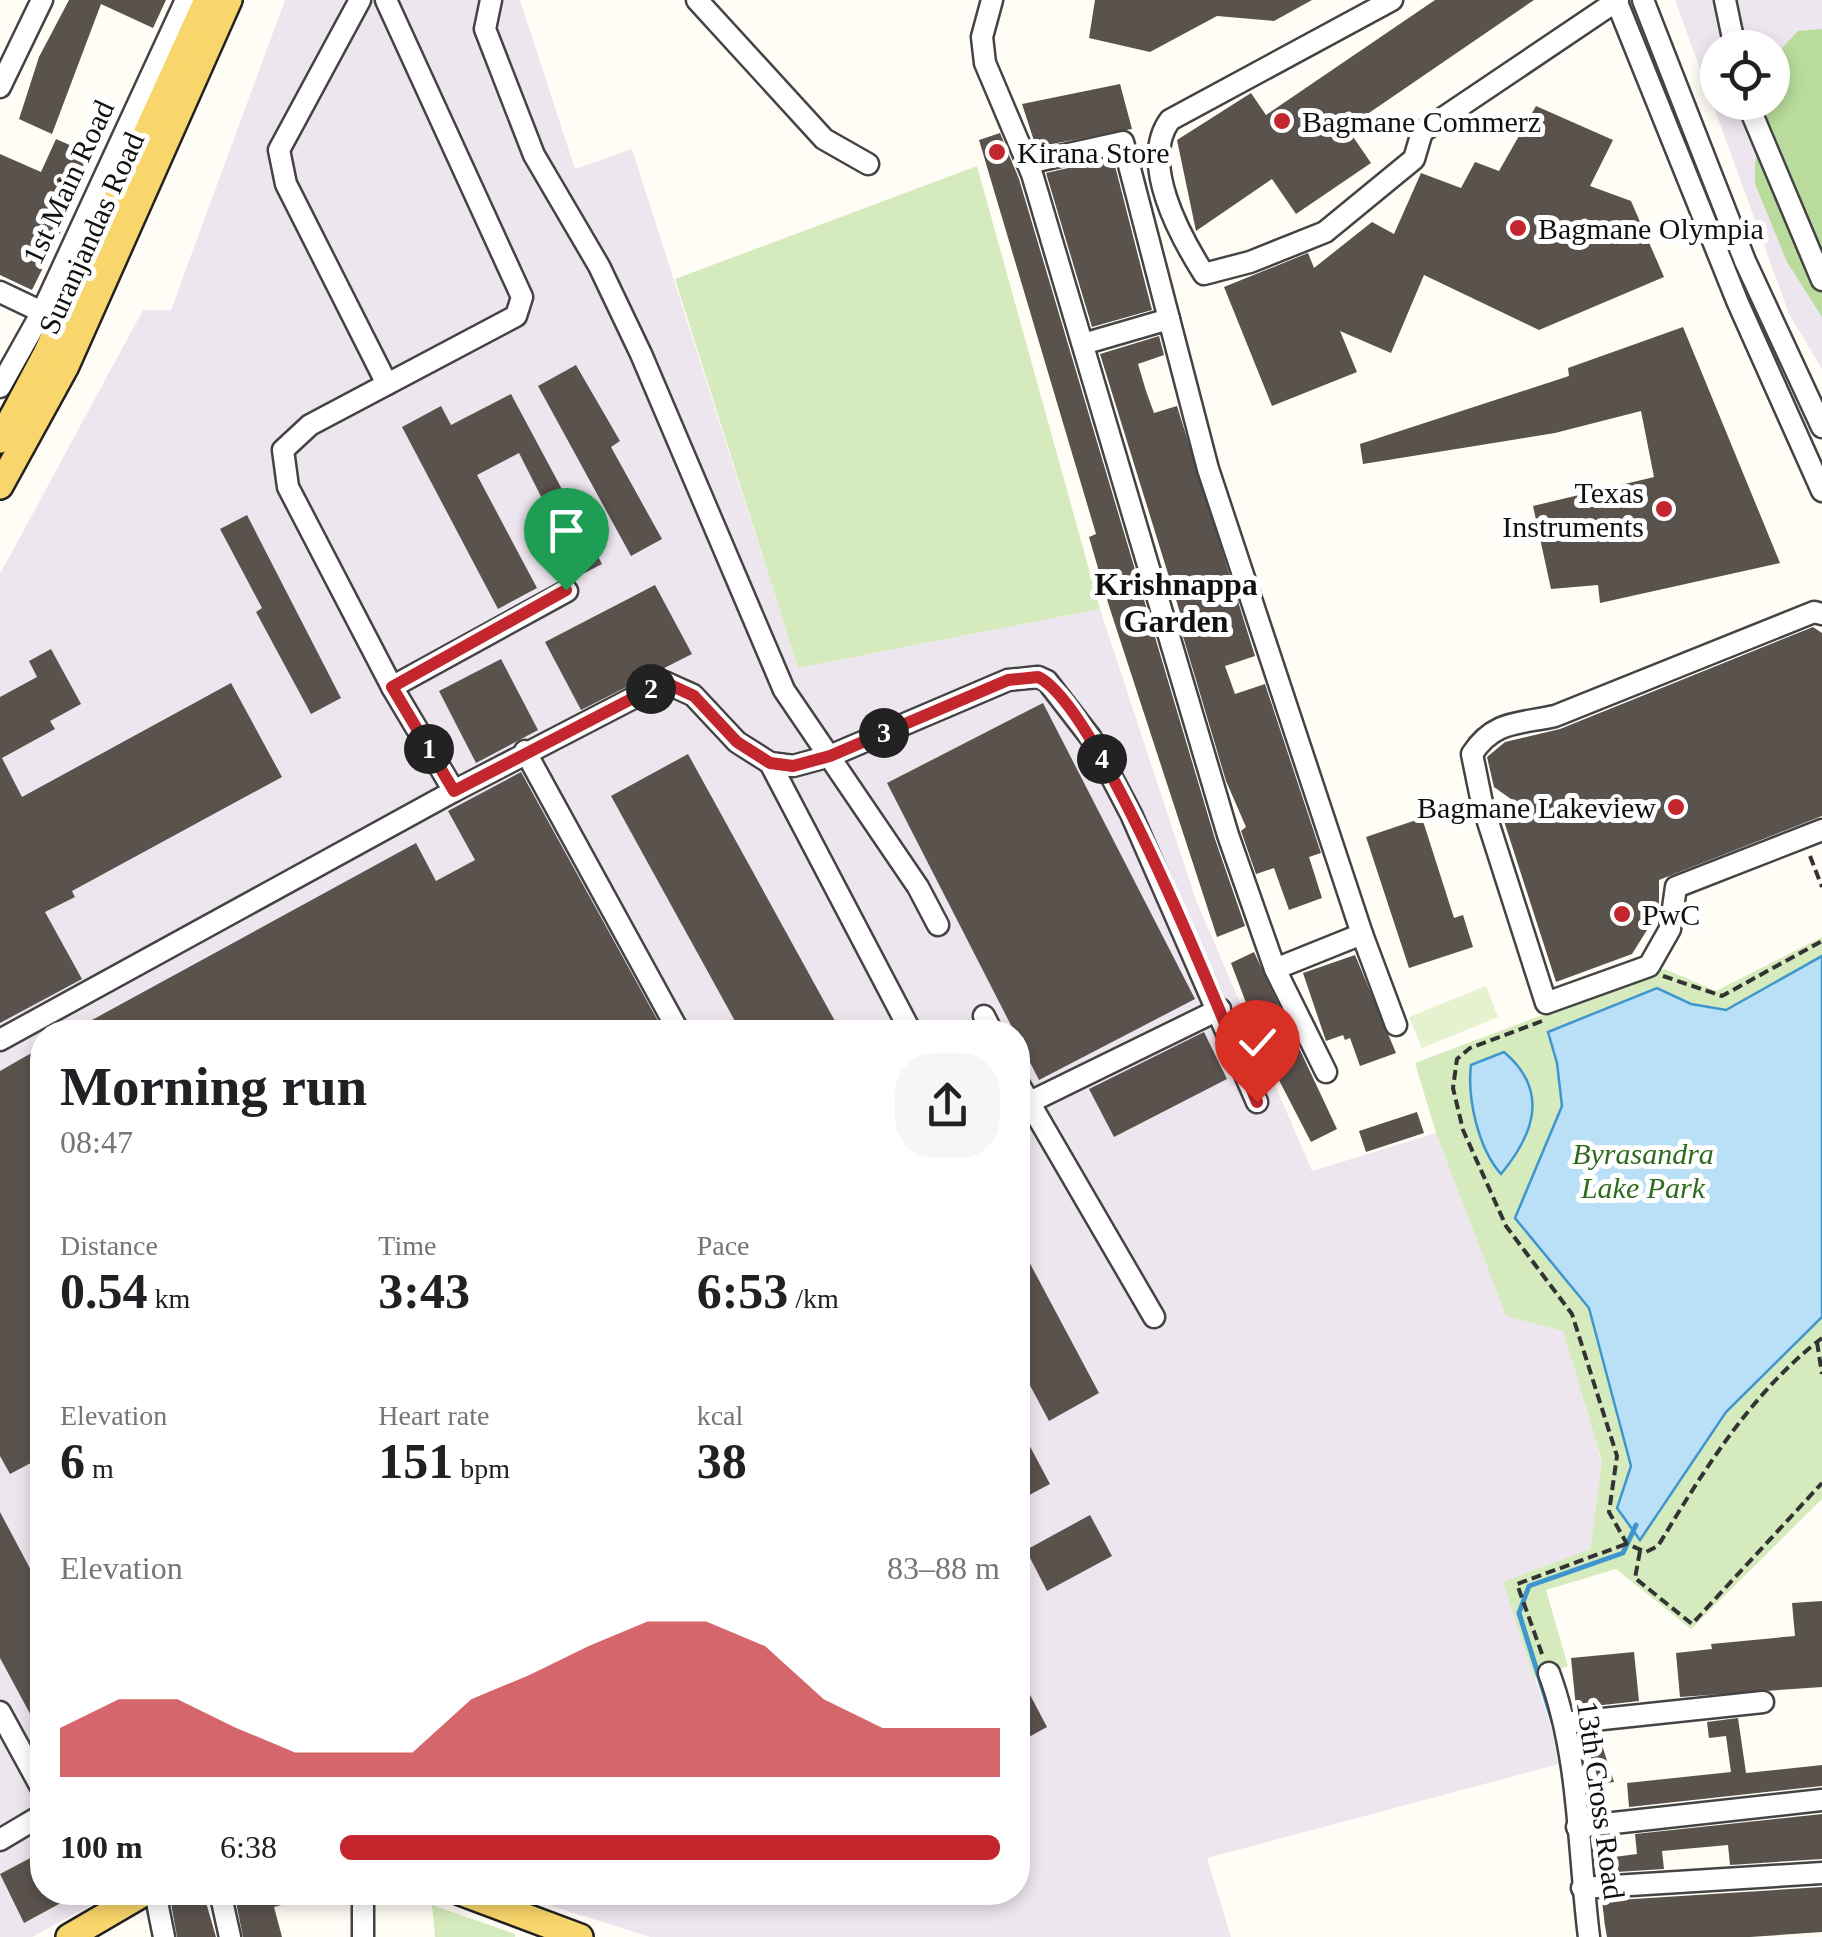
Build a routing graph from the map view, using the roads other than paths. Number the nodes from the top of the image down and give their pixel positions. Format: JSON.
{"nodes":[{"id":1,"x":42,"y":0,"type":"edge"},
{"id":2,"x":186,"y":0,"type":"edge"},
{"id":3,"x":207,"y":0,"type":"edge"},
{"id":4,"x":229,"y":0,"type":"edge"},
{"id":5,"x":360,"y":0,"type":"edge"},
{"id":6,"x":386,"y":0,"type":"edge"},
{"id":7,"x":491,"y":0,"type":"edge"},
{"id":8,"x":696,"y":0,"type":"edge"},
{"id":9,"x":992,"y":0,"type":"edge"},
{"id":10,"x":1392,"y":0,"type":"edge"},
{"id":11,"x":1617,"y":0,"type":"edge"},
{"id":12,"x":1643,"y":0,"type":"edge"},
{"id":13,"x":1725,"y":0,"type":"edge"},
{"id":14,"x":1732,"y":30,"type":"edge"},
{"id":15,"x":0,"y":88,"type":"edge"},
{"id":16,"x":1755,"y":120,"type":"edge"},
{"id":17,"x":1028,"y":163,"type":"junction"},
{"id":18,"x":868,"y":164,"type":"dead end"},
{"id":19,"x":1822,"y":280,"type":"edge"},
{"id":20,"x":0,"y":292,"type":"edge"},
{"id":21,"x":42,"y":312,"type":"junction"},
{"id":22,"x":1170,"y":319,"type":"junction"},
{"id":23,"x":1083,"y":344,"type":"junction"},
{"id":24,"x":387,"y":384,"type":"junction"},
{"id":25,"x":0,"y":386,"type":"edge"},
{"id":26,"x":1822,"y":427,"type":"edge"},
{"id":27,"x":0,"y":440,"type":"edge"},
{"id":28,"x":0,"y":486,"type":"edge"},
{"id":29,"x":1822,"y":491,"type":"edge"},
{"id":30,"x":566,"y":590,"type":"dead end"},
{"id":31,"x":1822,"y":614,"type":"edge"},
{"id":32,"x":392,"y":687,"type":"junction"},
{"id":33,"x":525,"y":751,"type":"junction"},
{"id":34,"x":830,"y":756,"type":"junction"},
{"id":35,"x":770,"y":763,"type":"junction"},
{"id":36,"x":454,"y":791,"type":"junction"},
{"id":37,"x":1822,"y":830,"type":"edge"},
{"id":38,"x":938,"y":926,"type":"dead end"},
{"id":39,"x":1362,"y":934,"type":"junction"},
{"id":40,"x":1275,"y":969,"type":"junction"},
{"id":41,"x":1220,"y":1009,"type":"junction"},
{"id":42,"x":36,"y":1020,"type":"edge"},
{"id":43,"x":672,"y":1020,"type":"edge"},
{"id":44,"x":905,"y":1020,"type":"edge"},
{"id":45,"x":30,"y":1024,"type":"edge"},
{"id":46,"x":1396,"y":1025,"type":"dead end"},
{"id":47,"x":0,"y":1040,"type":"edge"},
{"id":48,"x":1326,"y":1072,"type":"dead end"},
{"id":49,"x":1257,"y":1102,"type":"dead end"},
{"id":50,"x":1030,"y":1103,"type":"edge"},
{"id":51,"x":1030,"y":1107,"type":"edge"},
{"id":52,"x":1154,"y":1317,"type":"dead end"},
{"id":53,"x":1549,"y":1673,"type":"road end"},
{"id":54,"x":1763,"y":1702,"type":"dead end"},
{"id":55,"x":0,"y":1712,"type":"edge"},
{"id":56,"x":1565,"y":1723,"type":"junction"},
{"id":57,"x":30,"y":1768,"type":"edge"},
{"id":58,"x":1822,"y":1800,"type":"edge"},
{"id":59,"x":30,"y":1822,"type":"edge"},
{"id":60,"x":1577,"y":1827,"type":"junction"},
{"id":61,"x":0,"y":1840,"type":"edge"},
{"id":62,"x":1822,"y":1873,"type":"edge"},
{"id":63,"x":1582,"y":1888,"type":"junction"},
{"id":64,"x":124,"y":1905,"type":"edge"},
{"id":65,"x":158,"y":1905,"type":"edge"},
{"id":66,"x":223,"y":1905,"type":"edge"},
{"id":67,"x":363,"y":1905,"type":"edge"},
{"id":68,"x":494,"y":1905,"type":"edge"},
{"id":69,"x":576,"y":1936,"type":"edge"},
{"id":70,"x":69,"y":1937,"type":"edge"},
{"id":71,"x":164,"y":1937,"type":"edge"},
{"id":72,"x":230,"y":1937,"type":"edge"},
{"id":73,"x":364,"y":1937,"type":"edge"},
{"id":74,"x":1589,"y":1937,"type":"edge"}],
"edges":[{"from":1,"to":15,"type":"street"},
{"from":2,"to":21,"type":"street","name":"1st Main Road"},
{"from":3,"to":27,"type":"main road","name":"Suranjandas Road"},
{"from":4,"to":28,"type":"main road","name":"Suranjandas Road"},
{"from":5,"to":24,"type":"street"},
{"from":6,"to":24,"type":"street"},
{"from":7,"to":34,"type":"street"},
{"from":8,"to":18,"type":"street"},
{"from":9,"to":17,"type":"street"},
{"from":10,"to":11,"type":"street"},
{"from":11,"to":29,"type":"street"},
{"from":12,"to":26,"type":"street"},
{"from":13,"to":14,"type":"street"},
{"from":16,"to":19,"type":"street"},
{"from":17,"to":22,"type":"street"},
{"from":17,"to":23,"type":"street"},
{"from":20,"to":21,"type":"street"},
{"from":21,"to":25,"type":"street","name":"1st Main Road"},
{"from":22,"to":23,"type":"street"},
{"from":22,"to":39,"type":"street"},
{"from":23,"to":40,"type":"street"},
{"from":24,"to":32,"type":"street"},
{"from":30,"to":32,"type":"street"},
{"from":31,"to":37,"type":"street"},
{"from":32,"to":36,"type":"street"},
{"from":33,"to":35,"type":"street"},
{"from":33,"to":36,"type":"street"},
{"from":33,"to":43,"type":"street"},
{"from":34,"to":35,"type":"street"},
{"from":34,"to":38,"type":"street"},
{"from":34,"to":41,"type":"street"},
{"from":35,"to":44,"type":"street"},
{"from":36,"to":42,"type":"street"},
{"from":39,"to":40,"type":"street"},
{"from":39,"to":46,"type":"street"},
{"from":40,"to":48,"type":"street"},
{"from":41,"to":49,"type":"street"},
{"from":41,"to":50,"type":"street"},
{"from":45,"to":47,"type":"street"},
{"from":51,"to":52,"type":"street"},
{"from":53,"to":56,"type":"street","name":"13th Cross Road"},
{"from":54,"to":56,"type":"street"},
{"from":55,"to":57,"type":"street"},
{"from":56,"to":60,"type":"street","name":"13th Cross Road"},
{"from":58,"to":60,"type":"street"},
{"from":59,"to":61,"type":"street"},
{"from":60,"to":63,"type":"street","name":"13th Cross Road"},
{"from":62,"to":63,"type":"street"},
{"from":63,"to":74,"type":"street","name":"13th Cross Road"},
{"from":64,"to":70,"type":"main road"},
{"from":65,"to":71,"type":"street"},
{"from":66,"to":72,"type":"street"},
{"from":67,"to":73,"type":"street"},
{"from":68,"to":69,"type":"main road"}]}
